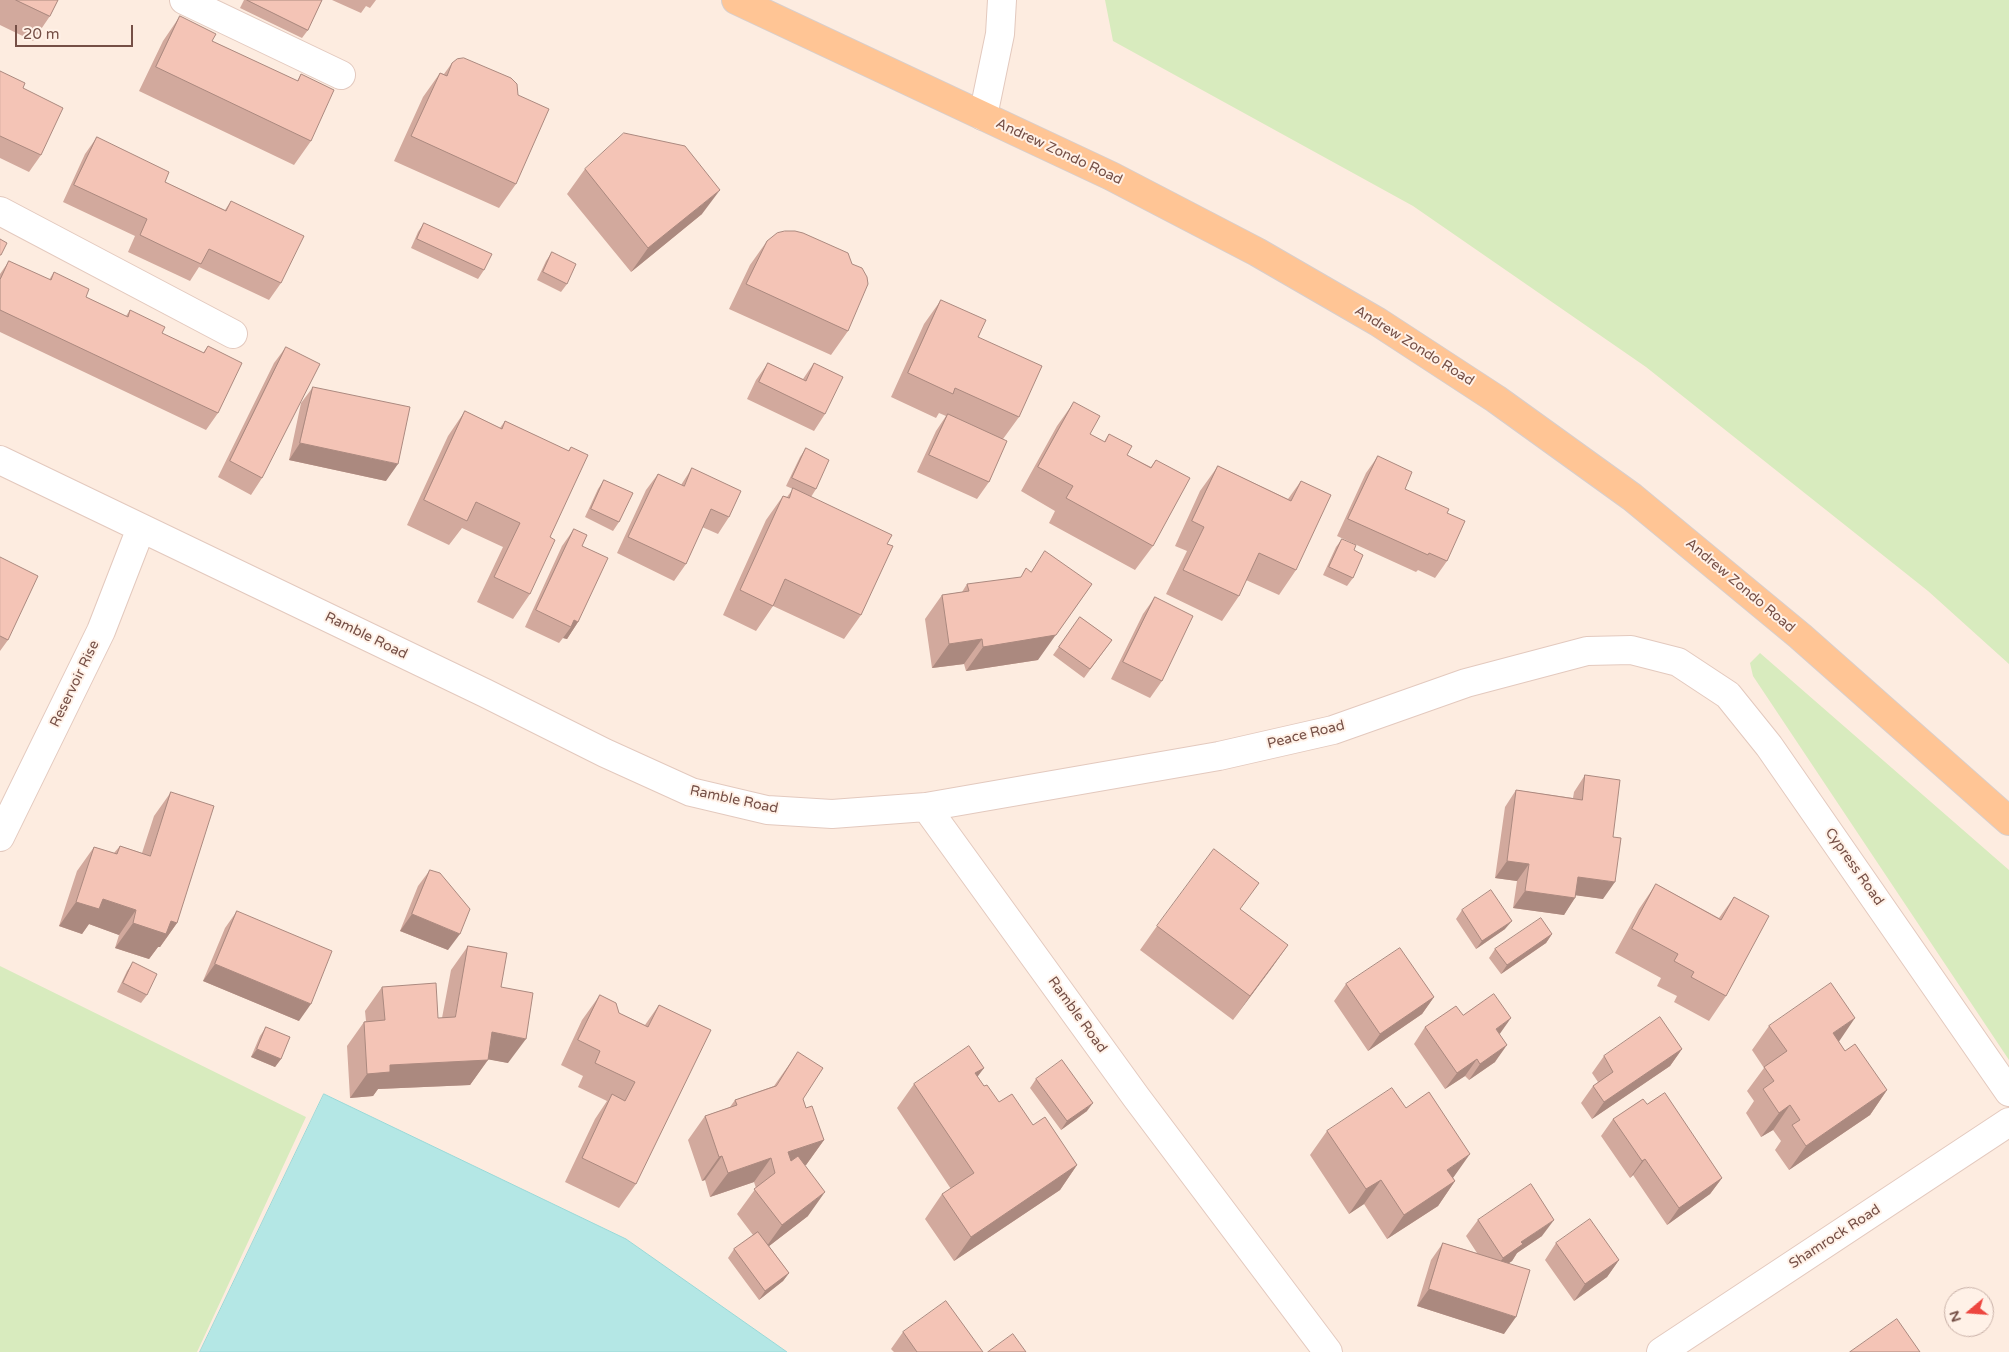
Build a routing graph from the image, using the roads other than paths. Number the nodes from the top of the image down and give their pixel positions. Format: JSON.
{"nodes":[{"id":1,"x":184,"y":0,"type":"edge"},
{"id":2,"x":736,"y":0,"type":"edge"},
{"id":3,"x":1002,"y":0,"type":"edge"},
{"id":4,"x":341,"y":75,"type":"dead end"},
{"id":5,"x":983,"y":116,"type":"junction"},
{"id":6,"x":0,"y":211,"type":"edge"},
{"id":7,"x":234,"y":334,"type":"dead end"},
{"id":8,"x":0,"y":460,"type":"edge"},
{"id":9,"x":141,"y":528,"type":"junction"},
{"id":10,"x":1678,"y":662,"type":"joint"},
{"id":11,"x":926,"y":807,"type":"junction"},
{"id":12,"x":2009,"y":821,"type":"edge"},
{"id":13,"x":0,"y":836,"type":"edge"},
{"id":14,"x":2009,"y":1092,"type":"edge"},
{"id":15,"x":2009,"y":1122,"type":"edge"},
{"id":16,"x":1328,"y":1352,"type":"edge"},
{"id":17,"x":1661,"y":1352,"type":"edge"}],
"edges":[{"from":1,"to":4,"type":"street"},
{"from":2,"to":5,"type":"main road","name":"Andrew Zondo Road"},
{"from":3,"to":5,"type":"street"},
{"from":5,"to":12,"type":"main road","name":"Andrew Zondo Road"},
{"from":6,"to":7,"type":"street"},
{"from":8,"to":9,"type":"street","name":"Ramble Road"},
{"from":9,"to":11,"type":"street","name":"Ramble Road"},
{"from":9,"to":13,"type":"street","name":"Reservoir Rise"},
{"from":10,"to":11,"type":"street","name":"Peace Road"},
{"from":10,"to":14,"type":"street","name":"Cypress Road"},
{"from":11,"to":16,"type":"street","name":"Ramble Road"},
{"from":15,"to":17,"type":"street","name":"Shamrock Road"}]}
